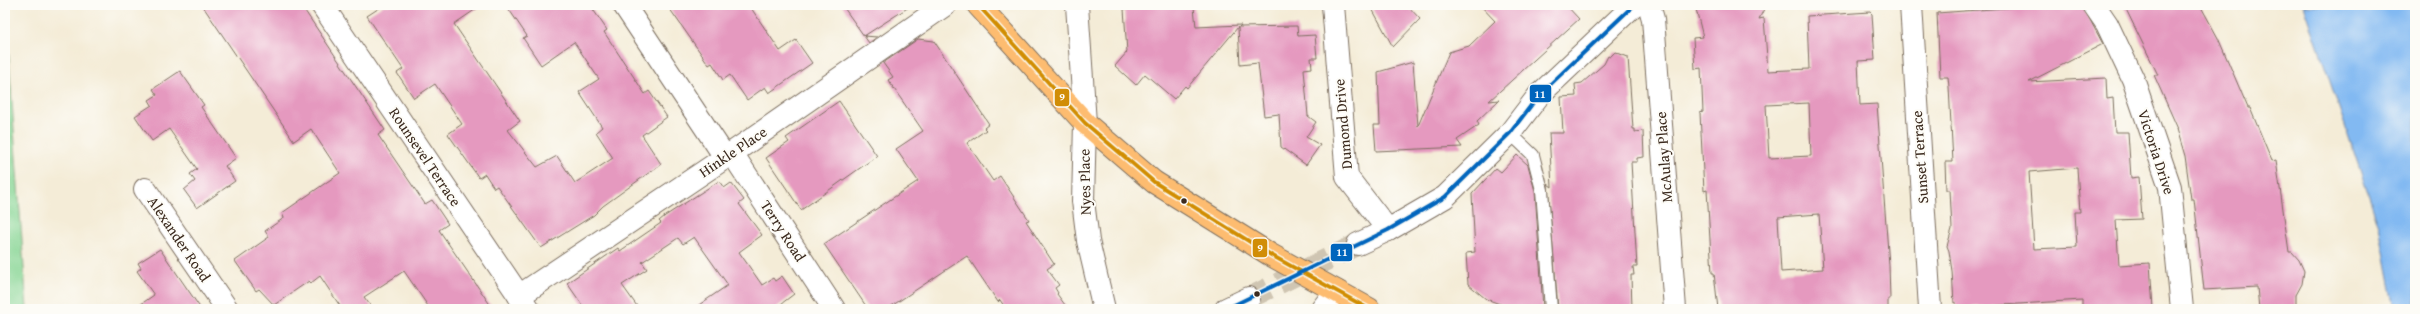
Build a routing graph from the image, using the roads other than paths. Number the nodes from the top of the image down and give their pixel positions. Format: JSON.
{"nodes":[{"id":1,"x":322,"y":5,"type":"edge"},
{"id":2,"x":624,"y":5,"type":"edge"},
{"id":3,"x":945,"y":5,"type":"edge"},
{"id":4,"x":978,"y":5,"type":"edge"},
{"id":5,"x":1077,"y":5,"type":"edge"},
{"id":6,"x":1333,"y":5,"type":"edge"},
{"id":7,"x":1634,"y":5,"type":"edge"},
{"id":8,"x":1649,"y":5,"type":"edge"},
{"id":9,"x":1911,"y":5,"type":"edge"},
{"id":10,"x":2094,"y":5,"type":"edge"},
{"id":11,"x":1085,"y":123,"type":"junction"},
{"id":12,"x":1510,"y":133,"type":"junction"},
{"id":13,"x":728,"y":155,"type":"junction"},
{"id":14,"x":145,"y":188,"type":"dead end"},
{"id":15,"x":1388,"y":230,"type":"junction"},
{"id":16,"x":1358,"y":244,"type":"tunnel mouth"},
{"id":17,"x":1336,"y":291,"type":"junction"},
{"id":18,"x":1249,"y":298,"type":"tunnel mouth"},
{"id":19,"x":523,"y":302,"type":"edge"},
{"id":20,"x":227,"y":309,"type":"edge"},
{"id":21,"x":834,"y":309,"type":"edge"},
{"id":22,"x":1104,"y":309,"type":"edge"},
{"id":23,"x":1226,"y":309,"type":"edge"},
{"id":24,"x":1322,"y":309,"type":"edge"},
{"id":25,"x":1369,"y":309,"type":"edge"},
{"id":26,"x":1550,"y":309,"type":"edge"},
{"id":27,"x":1675,"y":309,"type":"edge"},
{"id":28,"x":1930,"y":309,"type":"edge"},
{"id":29,"x":2182,"y":309,"type":"edge"}],
"edges":[{"from":1,"to":19,"type":"street","name":"Rounsevel Terrace"},
{"from":2,"to":13,"type":"street","name":"Terry Road"},
{"from":3,"to":13,"type":"street","name":"Hinkle Place"},
{"from":4,"to":11,"type":"highway"},
{"from":5,"to":11,"type":"street","name":"Nyes Place"},
{"from":6,"to":15,"type":"street","name":"Dumond Drive"},
{"from":7,"to":12,"type":"street"},
{"from":8,"to":27,"type":"street","name":"McAulay Place"},
{"from":9,"to":28,"type":"street","name":"Sunset Terrace"},
{"from":10,"to":29,"type":"street","name":"Victoria Drive"},
{"from":11,"to":17,"type":"highway"},
{"from":11,"to":22,"type":"street","name":"Nyes Place"},
{"from":12,"to":15,"type":"street"},
{"from":12,"to":26,"type":"lane"},
{"from":13,"to":19,"type":"street","name":"Hinkle Place"},
{"from":13,"to":21,"type":"street","name":"Terry Road"},
{"from":14,"to":20,"type":"street","name":"Alexander Road"},
{"from":15,"to":16,"type":"street"},
{"from":17,"to":24,"type":"street"},
{"from":17,"to":25,"type":"highway"},
{"from":18,"to":23,"type":"street"}]}
